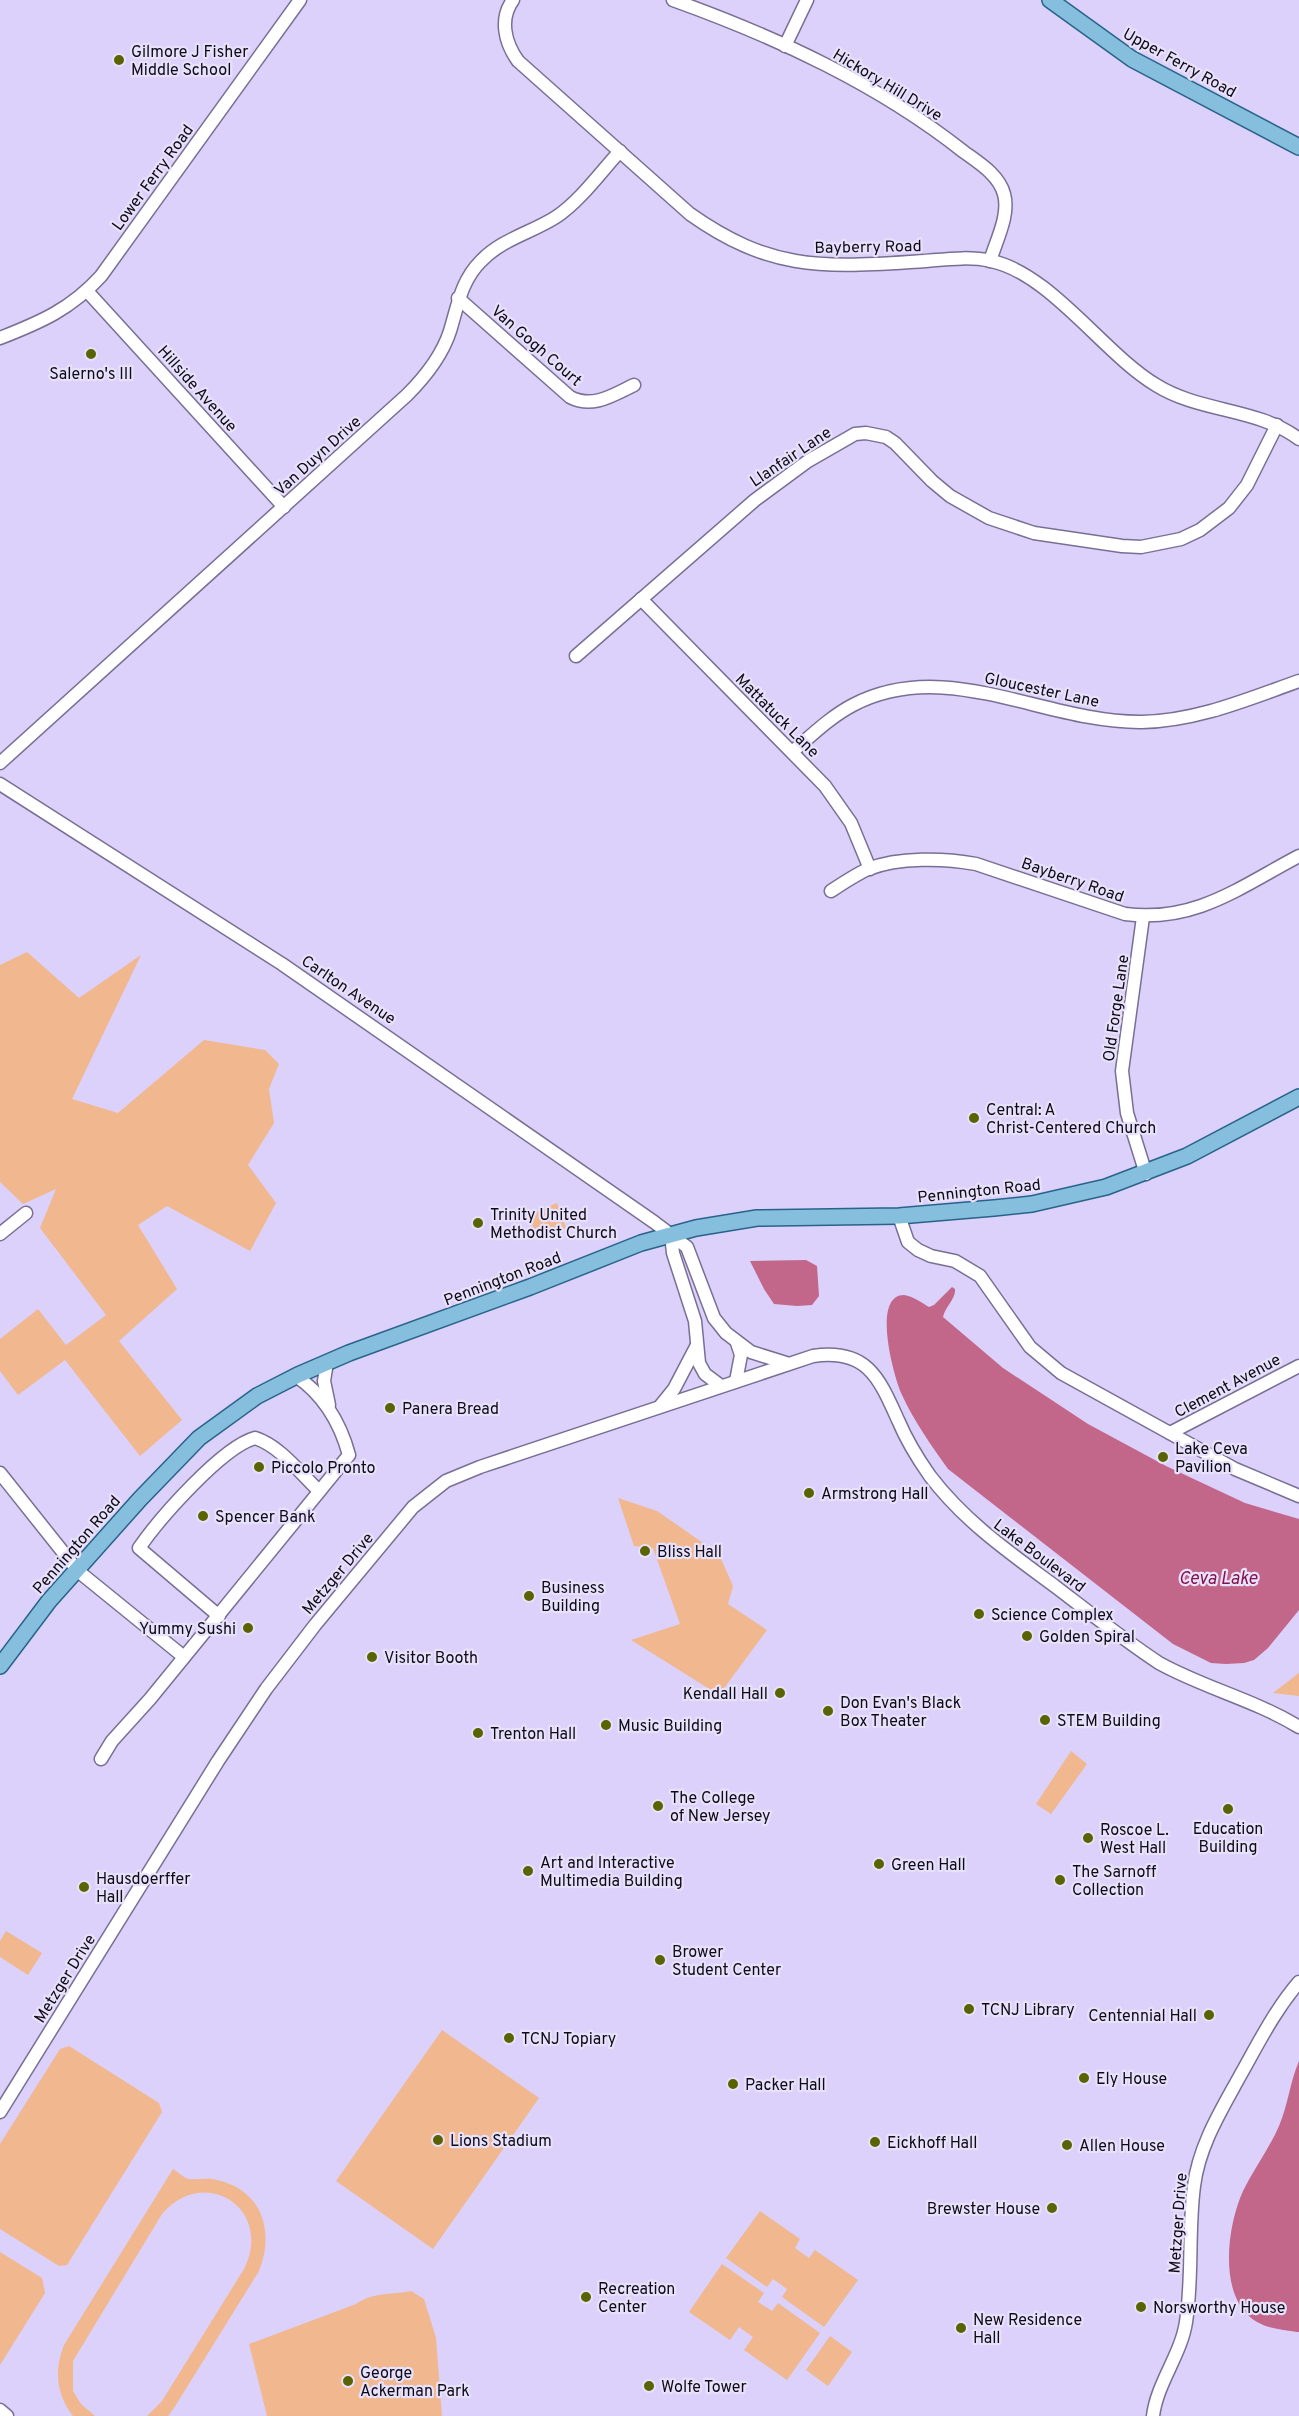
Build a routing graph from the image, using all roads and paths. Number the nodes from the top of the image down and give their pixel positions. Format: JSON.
{"nodes":[{"id":1,"x":300,"y":0,"type":"edge"},
{"id":2,"x":513,"y":0,"type":"edge"},
{"id":3,"x":673,"y":0,"type":"edge"},
{"id":4,"x":807,"y":0,"type":"edge"},
{"id":5,"x":1050,"y":0,"type":"edge"},
{"id":6,"x":785,"y":46,"type":"junction"},
{"id":7,"x":1299,"y":147,"type":"edge"},
{"id":8,"x":620,"y":152,"type":"junction"},
{"id":9,"x":990,"y":261,"type":"junction"},
{"id":10,"x":87,"y":291,"type":"junction"},
{"id":11,"x":458,"y":298,"type":"junction"},
{"id":12,"x":0,"y":338,"type":"edge"},
{"id":13,"x":634,"y":385,"type":"dead end"},
{"id":14,"x":1277,"y":425,"type":"junction"},
{"id":15,"x":1299,"y":439,"type":"edge"},
{"id":16,"x":284,"y":507,"type":"junction"},
{"id":17,"x":641,"y":599,"type":"junction"},
{"id":18,"x":576,"y":656,"type":"dead end"},
{"id":19,"x":1299,"y":681,"type":"edge"},
{"id":20,"x":792,"y":752,"type":"junction"},
{"id":21,"x":0,"y":763,"type":"edge"},
{"id":22,"x":0,"y":784,"type":"edge"},
{"id":23,"x":1299,"y":856,"type":"edge"},
{"id":24,"x":870,"y":869,"type":"junction"},
{"id":25,"x":831,"y":891,"type":"dead end"},
{"id":26,"x":1143,"y":917,"type":"junction"},
{"id":27,"x":1299,"y":1097,"type":"edge"},
{"id":28,"x":1146,"y":1174,"type":"junction"},
{"id":29,"x":26,"y":1214,"type":"dead end"},
{"id":30,"x":898,"y":1216,"type":"junction"},
{"id":31,"x":0,"y":1234,"type":"edge"},
{"id":32,"x":671,"y":1235,"type":"junction"},
{"id":33,"x":737,"y":1343,"type":"junction"},
{"id":34,"x":696,"y":1347,"type":"junction"},
{"id":35,"x":327,"y":1362,"type":"junction"},
{"id":36,"x":787,"y":1364,"type":"junction"},
{"id":37,"x":1299,"y":1366,"type":"edge"},
{"id":38,"x":296,"y":1376,"type":"junction"},
{"id":39,"x":736,"y":1381,"type":"junction"},
{"id":40,"x":721,"y":1386,"type":"junction"},
{"id":41,"x":660,"y":1406,"type":"junction"},
{"id":42,"x":892,"y":1406,"type":"joint"},
{"id":43,"x":330,"y":1409,"type":"junction"},
{"id":44,"x":1170,"y":1433,"type":"junction"},
{"id":45,"x":0,"y":1473,"type":"edge"},
{"id":46,"x":319,"y":1491,"type":"junction"},
{"id":47,"x":1299,"y":1496,"type":"edge"},
{"id":48,"x":78,"y":1571,"type":"junction"},
{"id":49,"x":219,"y":1616,"type":"junction"},
{"id":50,"x":184,"y":1657,"type":"junction"},
{"id":51,"x":0,"y":1666,"type":"edge"},
{"id":52,"x":1299,"y":1727,"type":"edge"},
{"id":53,"x":101,"y":1759,"type":"dead end"},
{"id":54,"x":1299,"y":1982,"type":"edge"},
{"id":55,"x":0,"y":2112,"type":"edge"},
{"id":56,"x":0,"y":2410,"type":"edge"},
{"id":57,"x":8,"y":2416,"type":"edge"},
{"id":58,"x":1153,"y":2416,"type":"edge"}],
"edges":[{"from":1,"to":10,"type":"street","name":"Lower Ferry Road"},
{"from":2,"to":8,"type":"street","name":"Bayberry Road"},
{"from":3,"to":6,"type":"street","name":"Hickory Hill Drive"},
{"from":4,"to":6,"type":"street"},
{"from":5,"to":7,"type":"main road","name":"Upper Ferry Road"},
{"from":6,"to":9,"type":"street","name":"Hickory Hill Drive"},
{"from":8,"to":9,"type":"street","name":"Bayberry Road"},
{"from":8,"to":11,"type":"street","name":"Van Duyn Drive"},
{"from":9,"to":14,"type":"street","name":"Bayberry Road"},
{"from":10,"to":12,"type":"street","name":"Lower Ferry Road"},
{"from":10,"to":16,"type":"street","name":"Hillside Avenue"},
{"from":11,"to":13,"type":"street","name":"Van Gogh Court"},
{"from":11,"to":16,"type":"street","name":"Van Duyn Drive"},
{"from":14,"to":15,"type":"street","name":"Bayberry Road"},
{"from":14,"to":17,"type":"street","name":"Llanfair Lane"},
{"from":16,"to":21,"type":"street","name":"Van Duyn Drive"},
{"from":17,"to":18,"type":"street","name":"Llanfair Lane"},
{"from":17,"to":20,"type":"street","name":"Mattatuck Lane"},
{"from":19,"to":20,"type":"street","name":"Gloucester Lane"},
{"from":20,"to":24,"type":"street","name":"Mattatuck Lane"},
{"from":22,"to":32,"type":"street","name":"Carlton Avenue"},
{"from":23,"to":26,"type":"street","name":"Bayberry Road"},
{"from":24,"to":25,"type":"street","name":"Bayberry Road"},
{"from":24,"to":26,"type":"street","name":"Bayberry Road"},
{"from":26,"to":28,"type":"street","name":"Old Forge Lane"},
{"from":27,"to":28,"type":"main road","name":"Pennington Road"},
{"from":28,"to":30,"type":"main road","name":"Pennington Road"},
{"from":29,"to":31,"type":"street"},
{"from":30,"to":32,"type":"main road","name":"Pennington Road"},
{"from":30,"to":44,"type":"street"},
{"from":32,"to":33,"type":"street","name":"Carlton Avenue"},
{"from":32,"to":34,"type":"street"},
{"from":32,"to":35,"type":"main road","name":"Pennington Road"},
{"from":33,"to":36,"type":"street","name":"Carlton Avenue"},
{"from":33,"to":39,"type":"street"},
{"from":34,"to":40,"type":"street"},
{"from":34,"to":41,"type":"street"},
{"from":35,"to":38,"type":"main road","name":"Pennington Road"},
{"from":35,"to":43,"type":"street"},
{"from":36,"to":39,"type":"street","name":"Metzger Drive"},
{"from":36,"to":42,"type":"street","name":"Metzger Drive"},
{"from":37,"to":44,"type":"street","name":"Clement Avenue"},
{"from":38,"to":43,"type":"street"},
{"from":38,"to":48,"type":"main road","name":"Pennington Road"},
{"from":39,"to":40,"type":"street","name":"Metzger Drive"},
{"from":40,"to":41,"type":"street","name":"Metzger Drive"},
{"from":41,"to":55,"type":"street","name":"Metzger Drive"},
{"from":42,"to":52,"type":"street","name":"Lake Boulevard"},
{"from":43,"to":46,"type":"street"},
{"from":44,"to":47,"type":"street"},
{"from":45,"to":48,"type":"street"},
{"from":46,"to":49,"type":"street"},
{"from":46,"to":49,"type":"street"},
{"from":48,"to":50,"type":"street"},
{"from":48,"to":51,"type":"main road","name":"Pennington Road"},
{"from":49,"to":50,"type":"street"},
{"from":50,"to":53,"type":"street"},
{"from":54,"to":58,"type":"street","name":"Metzger Drive"},
{"from":56,"to":57,"type":"street"}]}
